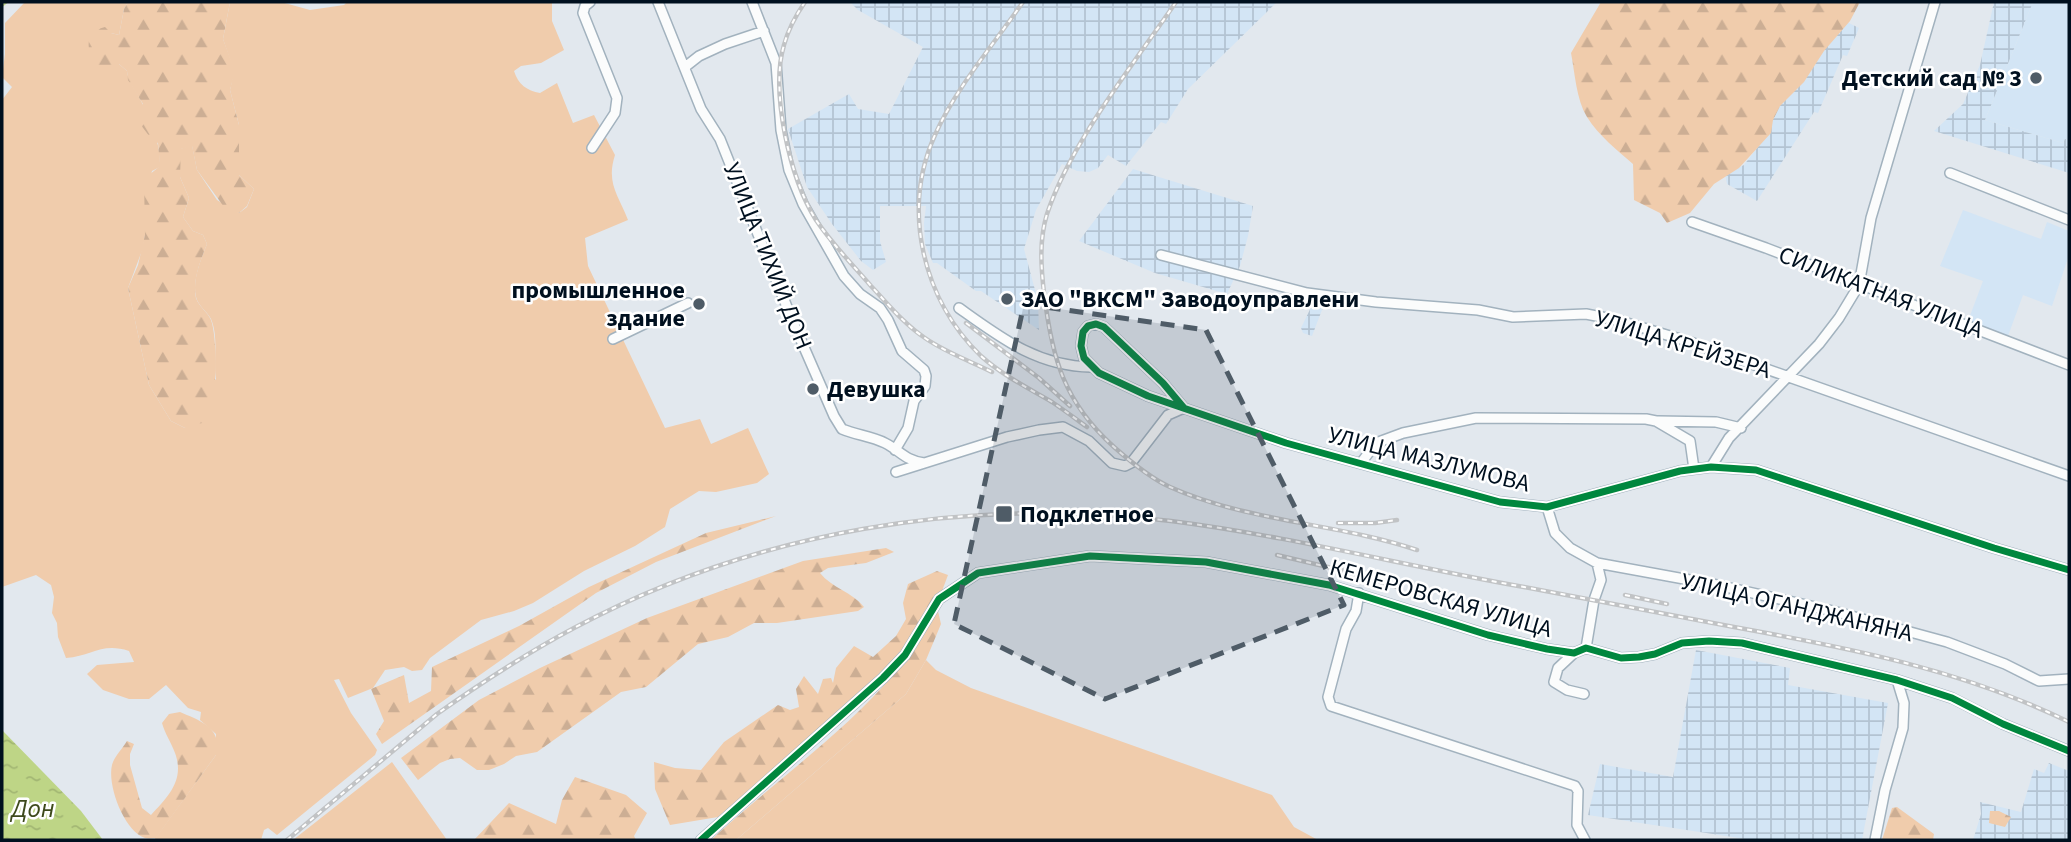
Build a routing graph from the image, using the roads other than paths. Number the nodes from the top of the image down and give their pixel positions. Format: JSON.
{"nodes":[{"id":1,"x":590,"y":2,"type":"edge"},
{"id":2,"x":658,"y":2,"type":"edge"},
{"id":3,"x":752,"y":2,"type":"edge"},
{"id":4,"x":1935,"y":2,"type":"edge"},
{"id":5,"x":764,"y":31,"type":"junction"},
{"id":6,"x":685,"y":67,"type":"junction"},
{"id":7,"x":592,"y":148,"type":"dead end"},
{"id":8,"x":1950,"y":173,"type":"dead end"},
{"id":9,"x":2069,"y":220,"type":"edge"},
{"id":10,"x":1692,"y":222,"type":"dead end"},
{"id":11,"x":1161,"y":255,"type":"dead end"},
{"id":12,"x":1859,"y":285,"type":"junction"},
{"id":13,"x":688,"y":303,"type":"dead end"},
{"id":14,"x":960,"y":308,"type":"dead end"},
{"id":15,"x":613,"y":339,"type":"dead end"},
{"id":16,"x":2069,"y":365,"type":"edge"},
{"id":17,"x":1091,"y":367,"type":"junction"},
{"id":18,"x":1787,"y":377,"type":"junction"},
{"id":19,"x":1184,"y":408,"type":"junction"},
{"id":20,"x":1657,"y":421,"type":"junction"},
{"id":21,"x":1741,"y":428,"type":"junction"},
{"id":22,"x":895,"y":450,"type":"junction"},
{"id":23,"x":923,"y":463,"type":"junction"},
{"id":24,"x":1361,"y":463,"type":"junction"},
{"id":25,"x":1711,"y":467,"type":"junction"},
{"id":26,"x":1694,"y":469,"type":"junction"},
{"id":27,"x":896,"y":472,"type":"dead end"},
{"id":28,"x":2069,"y":476,"type":"edge"},
{"id":29,"x":1547,"y":507,"type":"junction"},
{"id":30,"x":1597,"y":563,"type":"junction"},
{"id":31,"x":2069,"y":570,"type":"edge"},
{"id":32,"x":1359,"y":593,"type":"junction"},
{"id":33,"x":1586,"y":648,"type":"junction"},
{"id":34,"x":1574,"y":653,"type":"junction"},
{"id":35,"x":2069,"y":679,"type":"edge"},
{"id":36,"x":1897,"y":680,"type":"junction"},
{"id":37,"x":1584,"y":694,"type":"dead end"},
{"id":38,"x":2069,"y":751,"type":"edge"},
{"id":39,"x":701,"y":840,"type":"edge"},
{"id":40,"x":1585,"y":840,"type":"edge"},
{"id":41,"x":1875,"y":840,"type":"edge"}],
"edges":[{"from":1,"to":7,"type":"street"},
{"from":2,"to":6,"type":"street","name":"УЛИЦА ТИХИЙ ДОН"},
{"from":3,"to":5,"type":"street"},
{"from":4,"to":12,"type":"street"},
{"from":5,"to":6,"type":"street"},
{"from":5,"to":22,"type":"street"},
{"from":6,"to":22,"type":"street","name":"УЛИЦА ТИХИЙ ДОН"},
{"from":8,"to":9,"type":"street"},
{"from":10,"to":12,"type":"street","name":"СИЛИКАТНАЯ УЛИЦА"},
{"from":11,"to":18,"type":"street","name":"УЛИЦА КРЕЙЗЕРА"},
{"from":12,"to":16,"type":"street","name":"СИЛИКАТНАЯ УЛИЦА"},
{"from":12,"to":18,"type":"street"},
{"from":13,"to":15,"type":"street"},
{"from":14,"to":17,"type":"street"},
{"from":17,"to":19,"type":"street","name":"УЛИЦА МАЗЛУМОВА"},
{"from":17,"to":19,"type":"street"},
{"from":18,"to":21,"type":"street"},
{"from":18,"to":28,"type":"street","name":"УЛИЦА КРЕЙЗЕРА"},
{"from":19,"to":23,"type":"street"},
{"from":19,"to":24,"type":"street","name":"УЛИЦА МАЗЛУМОВА"},
{"from":20,"to":21,"type":"street"},
{"from":20,"to":24,"type":"street"},
{"from":20,"to":26,"type":"street"},
{"from":21,"to":25,"type":"street"},
{"from":22,"to":23,"type":"street","name":"УЛИЦА ТИХИЙ ДОН"},
{"from":23,"to":27,"type":"street"},
{"from":24,"to":29,"type":"street","name":"УЛИЦА МАЗЛУМОВА"},
{"from":25,"to":26,"type":"street","name":"УЛИЦА МАЗЛУМОВА"},
{"from":25,"to":31,"type":"street","name":"УЛИЦА МАЗЛУМОВА"},
{"from":26,"to":29,"type":"street","name":"УЛИЦА МАЗЛУМОВА"},
{"from":29,"to":30,"type":"street","name":"УЛИЦА ОГАНДЖАНЯНА"},
{"from":30,"to":33,"type":"street"},
{"from":30,"to":35,"type":"street","name":"УЛИЦА ОГАНДЖАНЯНА"},
{"from":32,"to":34,"type":"street","name":"КЕМЕРОВСКАЯ УЛИЦА"},
{"from":32,"to":39,"type":"street","name":"КЕМЕРОВСКАЯ УЛИЦА"},
{"from":32,"to":40,"type":"street","name":"КЕМЕРОВСКАЯ УЛИЦА"},
{"from":33,"to":34,"type":"street","name":"КЕМЕРОВСКАЯ УЛИЦА"},
{"from":33,"to":36,"type":"street"},
{"from":34,"to":37,"type":"street"},
{"from":36,"to":38,"type":"street"},
{"from":36,"to":41,"type":"street"}]}
